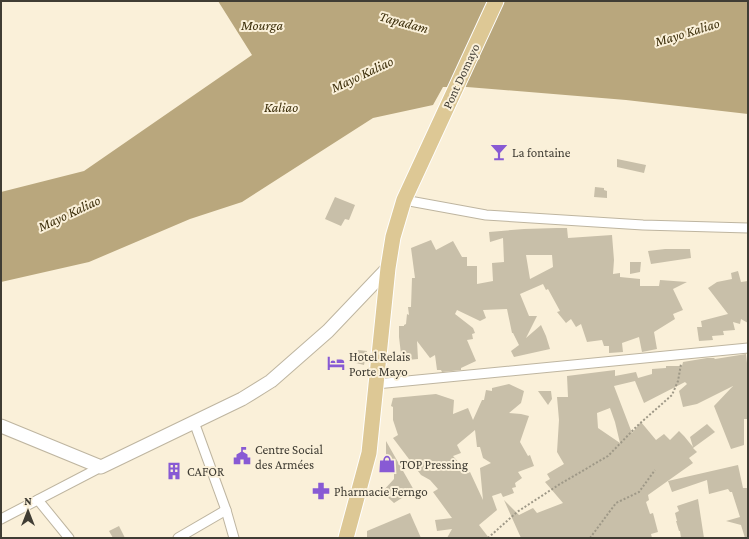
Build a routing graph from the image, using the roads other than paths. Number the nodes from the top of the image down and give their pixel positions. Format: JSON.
{"nodes":[{"id":1,"x":496,"y":1,"type":"edge"},
{"id":2,"x":404,"y":200,"type":"junction"},
{"id":3,"x":748,"y":228,"type":"edge"},
{"id":4,"x":388,"y":268,"type":"junction"},
{"id":5,"x":748,"y":348,"type":"edge"},
{"id":6,"x":376,"y":384,"type":"junction"},
{"id":7,"x":194,"y":422,"type":"junction"},
{"id":8,"x":1,"y":426,"type":"edge"},
{"id":9,"x":101,"y":467,"type":"junction"},
{"id":10,"x":38,"y":500,"type":"junction"},
{"id":11,"x":226,"y":510,"type":"junction"},
{"id":12,"x":1,"y":519,"type":"edge"},
{"id":13,"x":69,"y":538,"type":"edge"},
{"id":14,"x":178,"y":538,"type":"edge"},
{"id":15,"x":234,"y":538,"type":"edge"},
{"id":16,"x":346,"y":538,"type":"edge"}],
"edges":[{"from":1,"to":2,"type":"main road","name":"Pont Domayo"},
{"from":2,"to":3,"type":"street"},
{"from":2,"to":4,"type":"main road","name":"Pont Domayo"},
{"from":4,"to":6,"type":"main road","name":"Pont Domayo"},
{"from":4,"to":7,"type":"street"},
{"from":5,"to":6,"type":"street"},
{"from":6,"to":16,"type":"main road","name":"Pont Domayo"},
{"from":7,"to":9,"type":"street"},
{"from":7,"to":11,"type":"street"},
{"from":8,"to":9,"type":"street"},
{"from":9,"to":10,"type":"street"},
{"from":10,"to":12,"type":"street"},
{"from":10,"to":13,"type":"street"},
{"from":11,"to":14,"type":"street"},
{"from":11,"to":15,"type":"street"}]}
